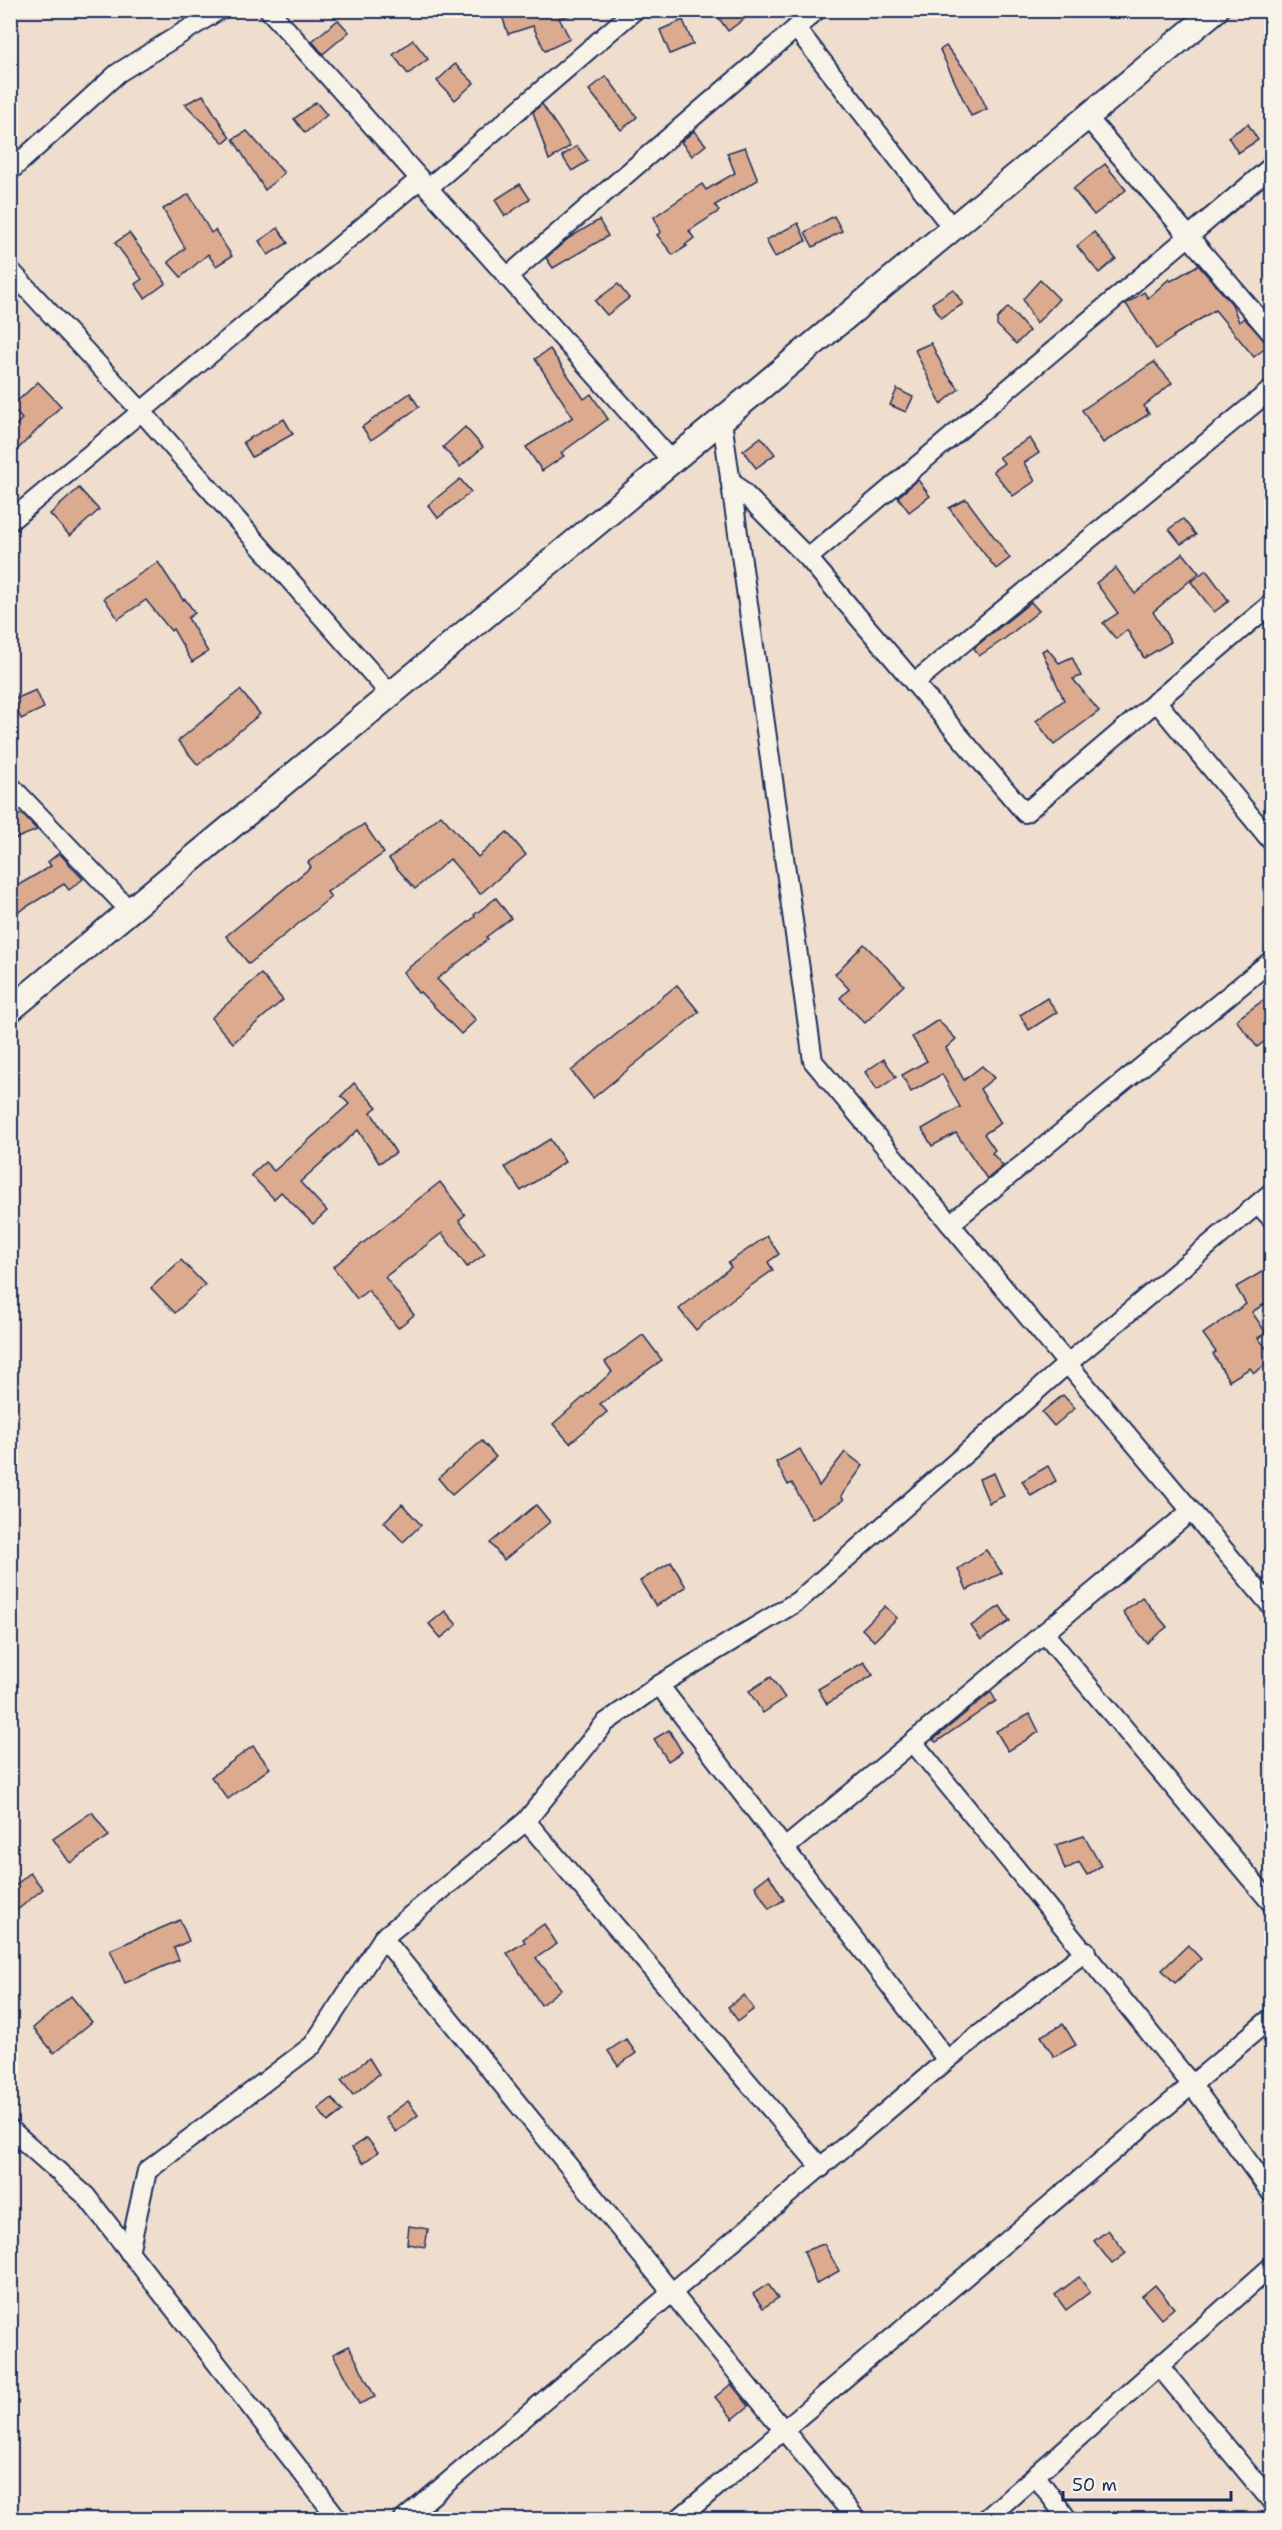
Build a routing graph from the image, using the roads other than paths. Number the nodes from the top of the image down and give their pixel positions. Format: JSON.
{"nodes":[{"id":1,"x":219,"y":10,"type":"edge"},
{"id":2,"x":269,"y":10,"type":"edge"},
{"id":3,"x":635,"y":10,"type":"edge"},
{"id":4,"x":817,"y":10,"type":"edge"},
{"id":5,"x":1216,"y":10,"type":"edge"},
{"id":6,"x":796,"y":28,"type":"junction"},
{"id":7,"x":1087,"y":117,"type":"junction"},
{"id":8,"x":1272,"y":166,"type":"edge"},
{"id":9,"x":10,"y":171,"type":"edge"},
{"id":10,"x":424,"y":184,"type":"junction"},
{"id":11,"x":953,"y":229,"type":"junction"},
{"id":12,"x":1189,"y":237,"type":"junction"},
{"id":13,"x":10,"y":270,"type":"edge"},
{"id":14,"x":507,"y":277,"type":"junction"},
{"id":15,"x":1272,"y":334,"type":"edge"},
{"id":16,"x":1272,"y":388,"type":"edge"},
{"id":17,"x":141,"y":412,"type":"junction"},
{"id":18,"x":722,"y":421,"type":"junction"},
{"id":19,"x":673,"y":462,"type":"junction"},
{"id":20,"x":730,"y":479,"type":"junction"},
{"id":21,"x":10,"y":521,"type":"edge"},
{"id":22,"x":808,"y":558,"type":"junction"},
{"id":23,"x":1272,"y":603,"type":"edge"},
{"id":24,"x":914,"y":683,"type":"junction"},
{"id":25,"x":391,"y":695,"type":"junction"},
{"id":26,"x":1156,"y":701,"type":"junction"},
{"id":27,"x":10,"y":785,"type":"edge"},
{"id":28,"x":1272,"y":842,"type":"edge"},
{"id":29,"x":131,"y":912,"type":"junction"},
{"id":30,"x":1272,"y":960,"type":"edge"},
{"id":31,"x":10,"y":1010,"type":"edge"},
{"id":32,"x":1265,"y":1198,"type":"edge"},
{"id":33,"x":1272,"y":1220,"type":"edge"},
{"id":34,"x":950,"y":1224,"type":"junction"},
{"id":35,"x":1067,"y":1364,"type":"junction"},
{"id":36,"x":1191,"y":1511,"type":"junction"},
{"id":37,"x":1272,"y":1607,"type":"edge"},
{"id":38,"x":1044,"y":1633,"type":"junction"},
{"id":39,"x":659,"y":1685,"type":"junction"},
{"id":40,"x":913,"y":1742,"type":"junction"},
{"id":41,"x":526,"y":1821,"type":"junction"},
{"id":42,"x":785,"y":1848,"type":"junction"},
{"id":43,"x":1272,"y":1904,"type":"edge"},
{"id":44,"x":383,"y":1938,"type":"junction"},
{"id":45,"x":1086,"y":1952,"type":"junction"},
{"id":46,"x":1272,"y":2017,"type":"edge"},
{"id":47,"x":947,"y":2060,"type":"junction"},
{"id":48,"x":1192,"y":2085,"type":"junction"},
{"id":49,"x":10,"y":2129,"type":"edge"},
{"id":50,"x":821,"y":2168,"type":"junction"},
{"id":51,"x":1272,"y":2194,"type":"edge"},
{"id":52,"x":129,"y":2252,"type":"junction"},
{"id":53,"x":1272,"y":2266,"type":"edge"},
{"id":54,"x":673,"y":2292,"type":"junction"},
{"id":55,"x":1160,"y":2366,"type":"junction"},
{"id":56,"x":784,"y":2428,"type":"junction"},
{"id":57,"x":1036,"y":2476,"type":"junction"},
{"id":58,"x":1272,"y":2502,"type":"edge"},
{"id":59,"x":339,"y":2520,"type":"edge"},
{"id":60,"x":403,"y":2520,"type":"edge"},
{"id":61,"x":677,"y":2520,"type":"edge"},
{"id":62,"x":857,"y":2520,"type":"edge"},
{"id":63,"x":985,"y":2520,"type":"edge"},
{"id":64,"x":1068,"y":2520,"type":"edge"}],
"edges":[{"from":1,"to":9,"type":"street"},
{"from":2,"to":10,"type":"street"},
{"from":3,"to":10,"type":"street"},
{"from":4,"to":6,"type":"street"},
{"from":5,"to":7,"type":"main road"},
{"from":6,"to":11,"type":"street"},
{"from":6,"to":14,"type":"street"},
{"from":7,"to":11,"type":"main road"},
{"from":7,"to":12,"type":"street"},
{"from":8,"to":12,"type":"street"},
{"from":10,"to":14,"type":"street"},
{"from":10,"to":17,"type":"street"},
{"from":11,"to":18,"type":"main road"},
{"from":12,"to":15,"type":"street"},
{"from":12,"to":22,"type":"street"},
{"from":13,"to":17,"type":"street"},
{"from":14,"to":19,"type":"street"},
{"from":16,"to":24,"type":"street"},
{"from":17,"to":21,"type":"street"},
{"from":17,"to":25,"type":"street"},
{"from":18,"to":19,"type":"main road"},
{"from":18,"to":20,"type":"street"},
{"from":19,"to":25,"type":"main road"},
{"from":20,"to":22,"type":"street"},
{"from":20,"to":34,"type":"street"},
{"from":22,"to":24,"type":"street"},
{"from":23,"to":26,"type":"street"},
{"from":24,"to":26,"type":"street"},
{"from":25,"to":29,"type":"main road"},
{"from":26,"to":28,"type":"street"},
{"from":27,"to":29,"type":"street"},
{"from":29,"to":31,"type":"main road"},
{"from":30,"to":34,"type":"street"},
{"from":32,"to":33,"type":"street"},
{"from":32,"to":35,"type":"street"},
{"from":34,"to":35,"type":"street"},
{"from":35,"to":36,"type":"street"},
{"from":35,"to":39,"type":"street"},
{"from":36,"to":37,"type":"street"},
{"from":36,"to":38,"type":"street"},
{"from":38,"to":40,"type":"street"},
{"from":38,"to":43,"type":"street"},
{"from":39,"to":41,"type":"street"},
{"from":39,"to":42,"type":"street"},
{"from":40,"to":42,"type":"street"},
{"from":40,"to":45,"type":"street"},
{"from":41,"to":44,"type":"street"},
{"from":41,"to":50,"type":"street"},
{"from":42,"to":47,"type":"street"},
{"from":44,"to":52,"type":"street"},
{"from":44,"to":54,"type":"street"},
{"from":45,"to":47,"type":"street"},
{"from":45,"to":48,"type":"street"},
{"from":46,"to":48,"type":"street"},
{"from":47,"to":50,"type":"street"},
{"from":48,"to":51,"type":"street"},
{"from":48,"to":56,"type":"street"},
{"from":49,"to":52,"type":"street"},
{"from":50,"to":54,"type":"street"},
{"from":52,"to":59,"type":"street"},
{"from":53,"to":55,"type":"street"},
{"from":54,"to":56,"type":"street"},
{"from":54,"to":60,"type":"street"},
{"from":55,"to":57,"type":"street"},
{"from":55,"to":58,"type":"street"},
{"from":56,"to":61,"type":"street"},
{"from":56,"to":62,"type":"street"},
{"from":57,"to":63,"type":"street"},
{"from":57,"to":64,"type":"street"}]}
